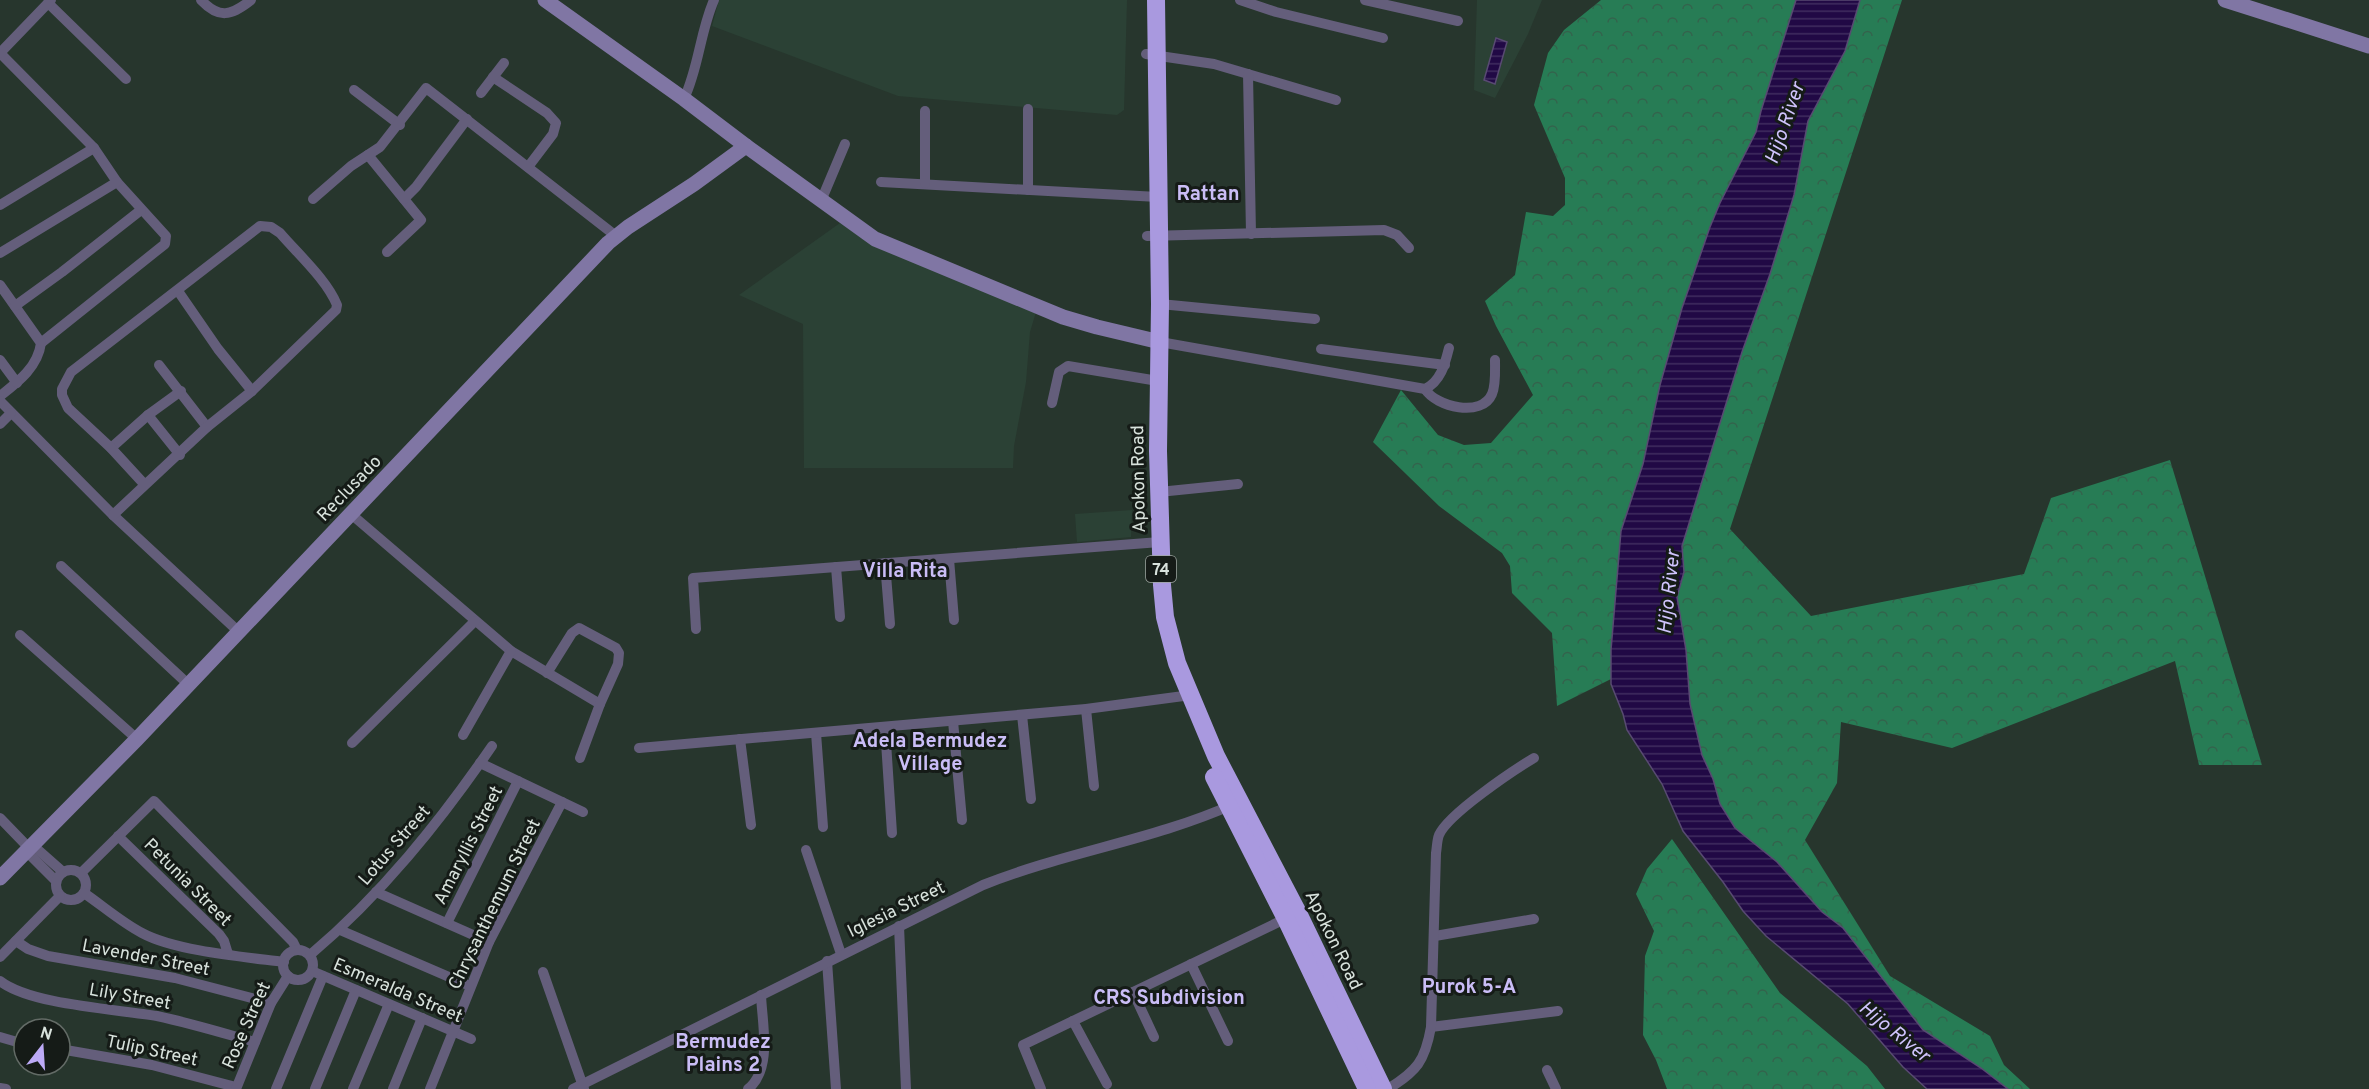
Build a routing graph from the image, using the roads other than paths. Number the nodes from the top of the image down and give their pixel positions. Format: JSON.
{"nodes":[{"id":1,"x":201,"y":0,"type":"edge"},
{"id":2,"x":250,"y":0,"type":"edge"},
{"id":3,"x":545,"y":0,"type":"edge"},
{"id":4,"x":714,"y":0,"type":"edge"},
{"id":5,"x":1145,"y":0,"type":"edge"},
{"id":6,"x":1156,"y":0,"type":"edge"},
{"id":7,"x":1240,"y":0,"type":"edge"},
{"id":8,"x":1365,"y":0,"type":"edge"},
{"id":9,"x":2225,"y":0,"type":"edge"},
{"id":10,"x":49,"y":2,"type":"edge"},
{"id":11,"x":2255,"y":5,"type":"edge"},
{"id":12,"x":1458,"y":21,"type":"dead end"},
{"id":13,"x":1383,"y":38,"type":"dead end"},
{"id":14,"x":2369,"y":46,"type":"edge"},
{"id":15,"x":0,"y":53,"type":"edge"},
{"id":16,"x":1151,"y":54,"type":"junction"},
{"id":17,"x":504,"y":63,"type":"dead end"},
{"id":18,"x":1248,"y":74,"type":"junction"},
{"id":19,"x":493,"y":77,"type":"junction"},
{"id":20,"x":126,"y":79,"type":"dead end"},
{"id":21,"x":354,"y":90,"type":"dead end"},
{"id":22,"x":481,"y":93,"type":"dead end"},
{"id":23,"x":684,"y":99,"type":"junction"},
{"id":24,"x":1336,"y":100,"type":"dead end"},
{"id":25,"x":1028,"y":109,"type":"dead end"},
{"id":26,"x":925,"y":111,"type":"dead end"},
{"id":27,"x":466,"y":119,"type":"junction"},
{"id":28,"x":400,"y":124,"type":"junction"},
{"id":29,"x":844,"y":144,"type":"dead end"},
{"id":30,"x":746,"y":146,"type":"junction"},
{"id":31,"x":94,"y":148,"type":"junction"},
{"id":32,"x":368,"y":155,"type":"junction"},
{"id":33,"x":528,"y":167,"type":"junction"},
{"id":34,"x":117,"y":182,"type":"junction"},
{"id":35,"x":881,"y":182,"type":"dead end"},
{"id":36,"x":925,"y":183,"type":"junction"},
{"id":37,"x":1028,"y":190,"type":"junction"},
{"id":38,"x":1152,"y":197,"type":"junction"},
{"id":39,"x":313,"y":199,"type":"dead end"},
{"id":40,"x":404,"y":199,"type":"junction"},
{"id":41,"x":821,"y":201,"type":"junction"},
{"id":42,"x":0,"y":205,"type":"edge"},
{"id":43,"x":141,"y":210,"type":"junction"},
{"id":44,"x":1251,"y":234,"type":"junction"},
{"id":45,"x":616,"y":236,"type":"junction"},
{"id":46,"x":1153,"y":236,"type":"junction"},
{"id":47,"x":1409,"y":248,"type":"dead end"},
{"id":48,"x":387,"y":252,"type":"dead end"},
{"id":49,"x":0,"y":253,"type":"edge"},
{"id":50,"x":0,"y":285,"type":"edge"},
{"id":51,"x":178,"y":291,"type":"junction"},
{"id":52,"x":1160,"y":304,"type":"junction"},
{"id":53,"x":15,"y":306,"type":"junction"},
{"id":54,"x":1315,"y":319,"type":"dead end"},
{"id":55,"x":1154,"y":341,"type":"junction"},
{"id":56,"x":41,"y":343,"type":"junction"},
{"id":57,"x":1449,"y":348,"type":"dead end"},
{"id":58,"x":1321,"y":349,"type":"dead end"},
{"id":59,"x":0,"y":360,"type":"edge"},
{"id":60,"x":1495,"y":360,"type":"dead end"},
{"id":61,"x":1445,"y":364,"type":"junction"},
{"id":62,"x":159,"y":365,"type":"dead end"},
{"id":63,"x":1152,"y":380,"type":"junction"},
{"id":64,"x":17,"y":383,"type":"junction"},
{"id":65,"x":1425,"y":389,"type":"junction"},
{"id":66,"x":181,"y":391,"type":"junction"},
{"id":67,"x":252,"y":391,"type":"junction"},
{"id":68,"x":0,"y":396,"type":"edge"},
{"id":69,"x":0,"y":401,"type":"edge"},
{"id":70,"x":1052,"y":403,"type":"dead end"},
{"id":71,"x":10,"y":413,"type":"junction"},
{"id":72,"x":148,"y":415,"type":"junction"},
{"id":73,"x":0,"y":424,"type":"edge"},
{"id":74,"x":207,"y":427,"type":"junction"},
{"id":75,"x":111,"y":448,"type":"junction"},
{"id":76,"x":180,"y":455,"type":"junction"},
{"id":77,"x":1238,"y":484,"type":"dead end"},
{"id":78,"x":146,"y":485,"type":"junction"},
{"id":79,"x":1159,"y":492,"type":"junction"},
{"id":80,"x":351,"y":514,"type":"junction"},
{"id":81,"x":113,"y":515,"type":"junction"},
{"id":82,"x":1155,"y":542,"type":"junction"},
{"id":83,"x":949,"y":558,"type":"junction"},
{"id":84,"x":885,"y":563,"type":"junction"},
{"id":85,"x":61,"y":566,"type":"dead end"},
{"id":86,"x":836,"y":567,"type":"junction"},
{"id":87,"x":840,"y":617,"type":"dead end"},
{"id":88,"x":954,"y":620,"type":"dead end"},
{"id":89,"x":475,"y":621,"type":"junction"},
{"id":90,"x":890,"y":624,"type":"dead end"},
{"id":91,"x":696,"y":629,"type":"dead end"},
{"id":92,"x":239,"y":632,"type":"junction"},
{"id":93,"x":20,"y":635,"type":"dead end"},
{"id":94,"x":511,"y":651,"type":"junction"},
{"id":95,"x":548,"y":673,"type":"junction"},
{"id":96,"x":189,"y":685,"type":"junction"},
{"id":97,"x":1185,"y":696,"type":"junction"},
{"id":98,"x":600,"y":704,"type":"junction"},
{"id":99,"x":1086,"y":709,"type":"junction"},
{"id":100,"x":1022,"y":714,"type":"junction"},
{"id":101,"x":953,"y":721,"type":"junction"},
{"id":102,"x":885,"y":727,"type":"junction"},
{"id":103,"x":816,"y":733,"type":"junction"},
{"id":104,"x":463,"y":735,"type":"dead end"},
{"id":105,"x":137,"y":739,"type":"junction"},
{"id":106,"x":740,"y":740,"type":"junction"},
{"id":107,"x":352,"y":743,"type":"dead end"},
{"id":108,"x":492,"y":746,"type":"dead end"},
{"id":109,"x":639,"y":748,"type":"dead end"},
{"id":110,"x":580,"y":758,"type":"dead end"},
{"id":111,"x":1534,"y":758,"type":"dead end"},
{"id":112,"x":480,"y":763,"type":"junction"},
{"id":113,"x":519,"y":781,"type":"junction"},
{"id":114,"x":1094,"y":786,"type":"dead end"},
{"id":115,"x":1031,"y":799,"type":"dead end"},
{"id":116,"x":562,"y":802,"type":"junction"},
{"id":117,"x":1234,"y":804,"type":"junction"},
{"id":118,"x":583,"y":812,"type":"dead end"},
{"id":119,"x":0,"y":818,"type":"edge"},
{"id":120,"x":962,"y":820,"type":"dead end"},
{"id":121,"x":751,"y":825,"type":"dead end"},
{"id":122,"x":823,"y":827,"type":"dead end"},
{"id":123,"x":892,"y":833,"type":"dead end"},
{"id":124,"x":118,"y":836,"type":"junction"},
{"id":125,"x":29,"y":848,"type":"junction"},
{"id":126,"x":806,"y":850,"type":"dead end"},
{"id":127,"x":81,"y":873,"type":"junction"},
{"id":128,"x":59,"y":876,"type":"junction"},
{"id":129,"x":0,"y":878,"type":"edge"},
{"id":130,"x":376,"y":892,"type":"junction"},
{"id":131,"x":84,"y":893,"type":"junction"},
{"id":132,"x":60,"y":896,"type":"junction"},
{"id":133,"x":1292,"y":916,"type":"junction"},
{"id":134,"x":1534,"y":919,"type":"dead end"},
{"id":135,"x":447,"y":923,"type":"junction"},
{"id":136,"x":899,"y":926,"type":"junction"},
{"id":137,"x":340,"y":930,"type":"junction"},
{"id":138,"x":1435,"y":936,"type":"junction"},
{"id":139,"x":16,"y":941,"type":"junction"},
{"id":140,"x":489,"y":942,"type":"junction"},
{"id":141,"x":297,"y":950,"type":"junction"},
{"id":142,"x":228,"y":954,"type":"junction"},
{"id":143,"x":841,"y":954,"type":"junction"},
{"id":144,"x":310,"y":956,"type":"junction"},
{"id":145,"x":0,"y":957,"type":"edge"},
{"id":146,"x":826,"y":961,"type":"junction"},
{"id":147,"x":284,"y":962,"type":"junction"},
{"id":148,"x":1191,"y":964,"type":"junction"},
{"id":149,"x":312,"y":971,"type":"junction"},
{"id":150,"x":543,"y":972,"type":"dead end"},
{"id":151,"x":288,"y":976,"type":"junction"},
{"id":152,"x":323,"y":976,"type":"junction"},
{"id":153,"x":0,"y":981,"type":"edge"},
{"id":154,"x":470,"y":986,"type":"junction"},
{"id":155,"x":356,"y":990,"type":"junction"},
{"id":156,"x":1133,"y":992,"type":"junction"},
{"id":157,"x":761,"y":995,"type":"junction"},
{"id":158,"x":271,"y":1003,"type":"junction"},
{"id":159,"x":389,"y":1004,"type":"junction"},
{"id":160,"x":1558,"y":1011,"type":"dead end"},
{"id":161,"x":422,"y":1018,"type":"junction"},
{"id":162,"x":1073,"y":1021,"type":"junction"},
{"id":163,"x":1431,"y":1027,"type":"junction"},
{"id":164,"x":453,"y":1032,"type":"junction"},
{"id":165,"x":1154,"y":1037,"type":"dead end"},
{"id":166,"x":471,"y":1039,"type":"dead end"},
{"id":167,"x":1228,"y":1041,"type":"dead end"},
{"id":168,"x":255,"y":1042,"type":"junction"},
{"id":169,"x":72,"y":1051,"type":"edge"},
{"id":170,"x":1547,"y":1070,"type":"dead end"},
{"id":171,"x":1107,"y":1084,"type":"dead end"},
{"id":172,"x":0,"y":1088,"type":"edge"},
{"id":173,"x":236,"y":1088,"type":"edge"},
{"id":174,"x":580,"y":1088,"type":"edge"},
{"id":175,"x":6,"y":1089,"type":"edge"},
{"id":176,"x":276,"y":1089,"type":"edge"},
{"id":177,"x":315,"y":1089,"type":"edge"},
{"id":178,"x":353,"y":1089,"type":"edge"},
{"id":179,"x":393,"y":1089,"type":"edge"},
{"id":180,"x":430,"y":1089,"type":"edge"},
{"id":181,"x":748,"y":1089,"type":"edge"},
{"id":182,"x":837,"y":1089,"type":"edge"},
{"id":183,"x":906,"y":1089,"type":"edge"},
{"id":184,"x":1041,"y":1089,"type":"edge"},
{"id":185,"x":1367,"y":1089,"type":"edge"},
{"id":186,"x":1383,"y":1089,"type":"edge"},
{"id":187,"x":1388,"y":1089,"type":"edge"},
{"id":188,"x":1556,"y":1089,"type":"edge"}],
"edges":[{"from":1,"to":2,"type":"street"},
{"from":3,"to":23,"type":"street"},
{"from":4,"to":23,"type":"street"},
{"from":5,"to":16,"type":"highway","name":"Apokon Road","number":"74"},
{"from":6,"to":16,"type":"highway","name":"Apokon Road","number":"74"},
{"from":7,"to":13,"type":"street"},
{"from":8,"to":12,"type":"street"},
{"from":9,"to":11,"type":"street"},
{"from":10,"to":15,"type":"street"},
{"from":10,"to":20,"type":"street"},
{"from":11,"to":14,"type":"street"},
{"from":15,"to":31,"type":"street"},
{"from":16,"to":18,"type":"street"},
{"from":16,"to":38,"type":"highway","name":"Apokon Road","number":"74"},
{"from":17,"to":19,"type":"street"},
{"from":18,"to":24,"type":"street"},
{"from":18,"to":44,"type":"street"},
{"from":19,"to":22,"type":"street"},
{"from":19,"to":33,"type":"street"},
{"from":21,"to":28,"type":"street"},
{"from":23,"to":30,"type":"street"},
{"from":25,"to":37,"type":"street"},
{"from":26,"to":36,"type":"street"},
{"from":27,"to":28,"type":"street"},
{"from":27,"to":33,"type":"street"},
{"from":27,"to":40,"type":"street"},
{"from":28,"to":32,"type":"street"},
{"from":29,"to":41,"type":"street"},
{"from":30,"to":41,"type":"street"},
{"from":30,"to":45,"type":"street","name":"Reclusado"},
{"from":31,"to":34,"type":"street"},
{"from":31,"to":42,"type":"street"},
{"from":32,"to":39,"type":"street"},
{"from":32,"to":40,"type":"street"},
{"from":33,"to":45,"type":"street"},
{"from":34,"to":43,"type":"street"},
{"from":34,"to":49,"type":"street"},
{"from":35,"to":36,"type":"street"},
{"from":36,"to":37,"type":"street"},
{"from":37,"to":38,"type":"street"},
{"from":38,"to":46,"type":"highway","name":"Apokon Road","number":"74"},
{"from":40,"to":48,"type":"street"},
{"from":41,"to":55,"type":"street"},
{"from":43,"to":53,"type":"street"},
{"from":43,"to":56,"type":"street"},
{"from":44,"to":46,"type":"street"},
{"from":44,"to":47,"type":"street"},
{"from":45,"to":80,"type":"street","name":"Reclusado"},
{"from":46,"to":52,"type":"highway","name":"Apokon Road","number":"74"},
{"from":46,"to":55,"type":"highway","name":"Apokon Road","number":"74"},
{"from":50,"to":53,"type":"street"},
{"from":51,"to":67,"type":"street"},
{"from":51,"to":67,"type":"street"},
{"from":51,"to":75,"type":"street"},
{"from":52,"to":54,"type":"street"},
{"from":52,"to":55,"type":"highway","name":"Apokon Road","number":"74"},
{"from":53,"to":56,"type":"street"},
{"from":55,"to":63,"type":"highway","name":"Apokon Road","number":"74"},
{"from":55,"to":65,"type":"street"},
{"from":56,"to":64,"type":"street"},
{"from":57,"to":61,"type":"street"},
{"from":58,"to":61,"type":"street"},
{"from":59,"to":64,"type":"street"},
{"from":60,"to":65,"type":"street"},
{"from":61,"to":65,"type":"street"},
{"from":62,"to":66,"type":"street"},
{"from":63,"to":70,"type":"street"},
{"from":63,"to":79,"type":"highway","name":"Apokon Road","number":"74"},
{"from":63,"to":82,"type":"highway","name":"Apokon Road","number":"74"},
{"from":64,"to":68,"type":"street"},
{"from":66,"to":72,"type":"street"},
{"from":66,"to":74,"type":"street"},
{"from":67,"to":74,"type":"street"},
{"from":69,"to":71,"type":"street"},
{"from":71,"to":73,"type":"street"},
{"from":71,"to":81,"type":"street"},
{"from":72,"to":75,"type":"street"},
{"from":72,"to":76,"type":"street"},
{"from":74,"to":76,"type":"street"},
{"from":75,"to":78,"type":"street"},
{"from":76,"to":78,"type":"street"},
{"from":77,"to":79,"type":"street"},
{"from":78,"to":81,"type":"street"},
{"from":79,"to":82,"type":"highway","name":"Apokon Road","number":"74"},
{"from":80,"to":89,"type":"street"},
{"from":80,"to":92,"type":"street","name":"Reclusado"},
{"from":81,"to":92,"type":"street"},
{"from":82,"to":83,"type":"street"},
{"from":82,"to":97,"type":"highway","name":"Apokon Road","number":"74"},
{"from":83,"to":84,"type":"street"},
{"from":83,"to":88,"type":"street"},
{"from":84,"to":86,"type":"street"},
{"from":84,"to":90,"type":"street"},
{"from":85,"to":96,"type":"street"},
{"from":86,"to":87,"type":"street"},
{"from":86,"to":91,"type":"street"},
{"from":89,"to":94,"type":"street"},
{"from":89,"to":107,"type":"street"},
{"from":92,"to":96,"type":"street","name":"Reclusado"},
{"from":93,"to":105,"type":"street"},
{"from":94,"to":95,"type":"street"},
{"from":94,"to":104,"type":"street"},
{"from":95,"to":98,"type":"street"},
{"from":95,"to":98,"type":"street"},
{"from":96,"to":105,"type":"street","name":"Reclusado"},
{"from":97,"to":99,"type":"street"},
{"from":97,"to":117,"type":"highway","name":"Apokon Road","number":"74"},
{"from":98,"to":110,"type":"street"},
{"from":99,"to":100,"type":"street"},
{"from":99,"to":114,"type":"street"},
{"from":100,"to":101,"type":"street"},
{"from":100,"to":115,"type":"street"},
{"from":101,"to":102,"type":"street"},
{"from":101,"to":120,"type":"street"},
{"from":102,"to":103,"type":"street"},
{"from":102,"to":123,"type":"street"},
{"from":103,"to":106,"type":"street"},
{"from":103,"to":122,"type":"street"},
{"from":105,"to":125,"type":"street","name":"Reclusado"},
{"from":106,"to":109,"type":"street"},
{"from":106,"to":121,"type":"street"},
{"from":108,"to":112,"type":"street","name":"Lotus Street"},
{"from":111,"to":138,"type":"street"},
{"from":112,"to":113,"type":"street"},
{"from":112,"to":130,"type":"street","name":"Lotus Street"},
{"from":113,"to":116,"type":"street"},
{"from":113,"to":135,"type":"street","name":"Amaryllis Street"},
{"from":116,"to":118,"type":"street"},
{"from":116,"to":140,"type":"street","name":"Chrysanthemum Street"},
{"from":117,"to":133,"type":"highway","name":"Apokon Road","number":"74"},
{"from":117,"to":136,"type":"street","name":"Iglesia Street"},
{"from":119,"to":125,"type":"street"},
{"from":124,"to":127,"type":"street"},
{"from":124,"to":141,"type":"street"},
{"from":124,"to":142,"type":"street","name":"Petunia Street"},
{"from":125,"to":128,"type":"street"},
{"from":125,"to":129,"type":"street","name":"Reclusado"},
{"from":126,"to":143,"type":"street"},
{"from":127,"to":128,"type":"street"},
{"from":127,"to":131,"type":"street"},
{"from":128,"to":132,"type":"street"},
{"from":130,"to":135,"type":"street"},
{"from":130,"to":137,"type":"street","name":"Lotus Street"},
{"from":131,"to":132,"type":"street"},
{"from":131,"to":142,"type":"street"},
{"from":132,"to":139,"type":"street"},
{"from":133,"to":148,"type":"street"},
{"from":133,"to":185,"type":"highway","name":"Apokon Road","number":"74"},
{"from":133,"to":186,"type":"highway","name":"Apokon Road","number":"74"},
{"from":134,"to":138,"type":"street"},
{"from":135,"to":140,"type":"street"},
{"from":136,"to":143,"type":"street","name":"Iglesia Street"},
{"from":136,"to":183,"type":"street"},
{"from":137,"to":144,"type":"street","name":"Lotus Street"},
{"from":137,"to":154,"type":"street"},
{"from":138,"to":163,"type":"street"},
{"from":139,"to":145,"type":"street"},
{"from":139,"to":158,"type":"street","name":"Lavender Street"},
{"from":140,"to":154,"type":"street","name":"Chrysanthemum Street"},
{"from":141,"to":144,"type":"street"},
{"from":141,"to":147,"type":"street"},
{"from":142,"to":147,"type":"street"},
{"from":143,"to":146,"type":"street","name":"Iglesia Street"},
{"from":144,"to":149,"type":"street"},
{"from":146,"to":157,"type":"street","name":"Iglesia Street"},
{"from":146,"to":182,"type":"street"},
{"from":147,"to":151,"type":"street"},
{"from":148,"to":156,"type":"street"},
{"from":148,"to":167,"type":"street"},
{"from":149,"to":151,"type":"street"},
{"from":149,"to":152,"type":"street","name":"Esmeralda Street"},
{"from":150,"to":174,"type":"street"},
{"from":151,"to":158,"type":"street","name":"Rose Street"},
{"from":152,"to":155,"type":"street","name":"Esmeralda Street"},
{"from":152,"to":176,"type":"street"},
{"from":153,"to":168,"type":"street","name":"Lily Street"},
{"from":154,"to":164,"type":"street","name":"Chrysanthemum Street"},
{"from":155,"to":159,"type":"street","name":"Esmeralda Street"},
{"from":155,"to":177,"type":"street"},
{"from":156,"to":162,"type":"street"},
{"from":156,"to":165,"type":"street"},
{"from":157,"to":174,"type":"street","name":"Iglesia Street"},
{"from":157,"to":181,"type":"street"},
{"from":158,"to":168,"type":"street","name":"Rose Street"},
{"from":159,"to":161,"type":"street","name":"Esmeralda Street"},
{"from":159,"to":178,"type":"street"},
{"from":160,"to":163,"type":"street"},
{"from":161,"to":164,"type":"street","name":"Esmeralda Street"},
{"from":161,"to":179,"type":"street"},
{"from":162,"to":171,"type":"street"},
{"from":162,"to":184,"type":"street"},
{"from":163,"to":187,"type":"street"},
{"from":164,"to":166,"type":"street","name":"Esmeralda Street"},
{"from":164,"to":180,"type":"street","name":"Chrysanthemum Street"},
{"from":168,"to":173,"type":"street","name":"Rose Street"},
{"from":169,"to":173,"type":"street","name":"Tulip Street"},
{"from":170,"to":188,"type":"street"},
{"from":172,"to":175,"type":"street"}]}
